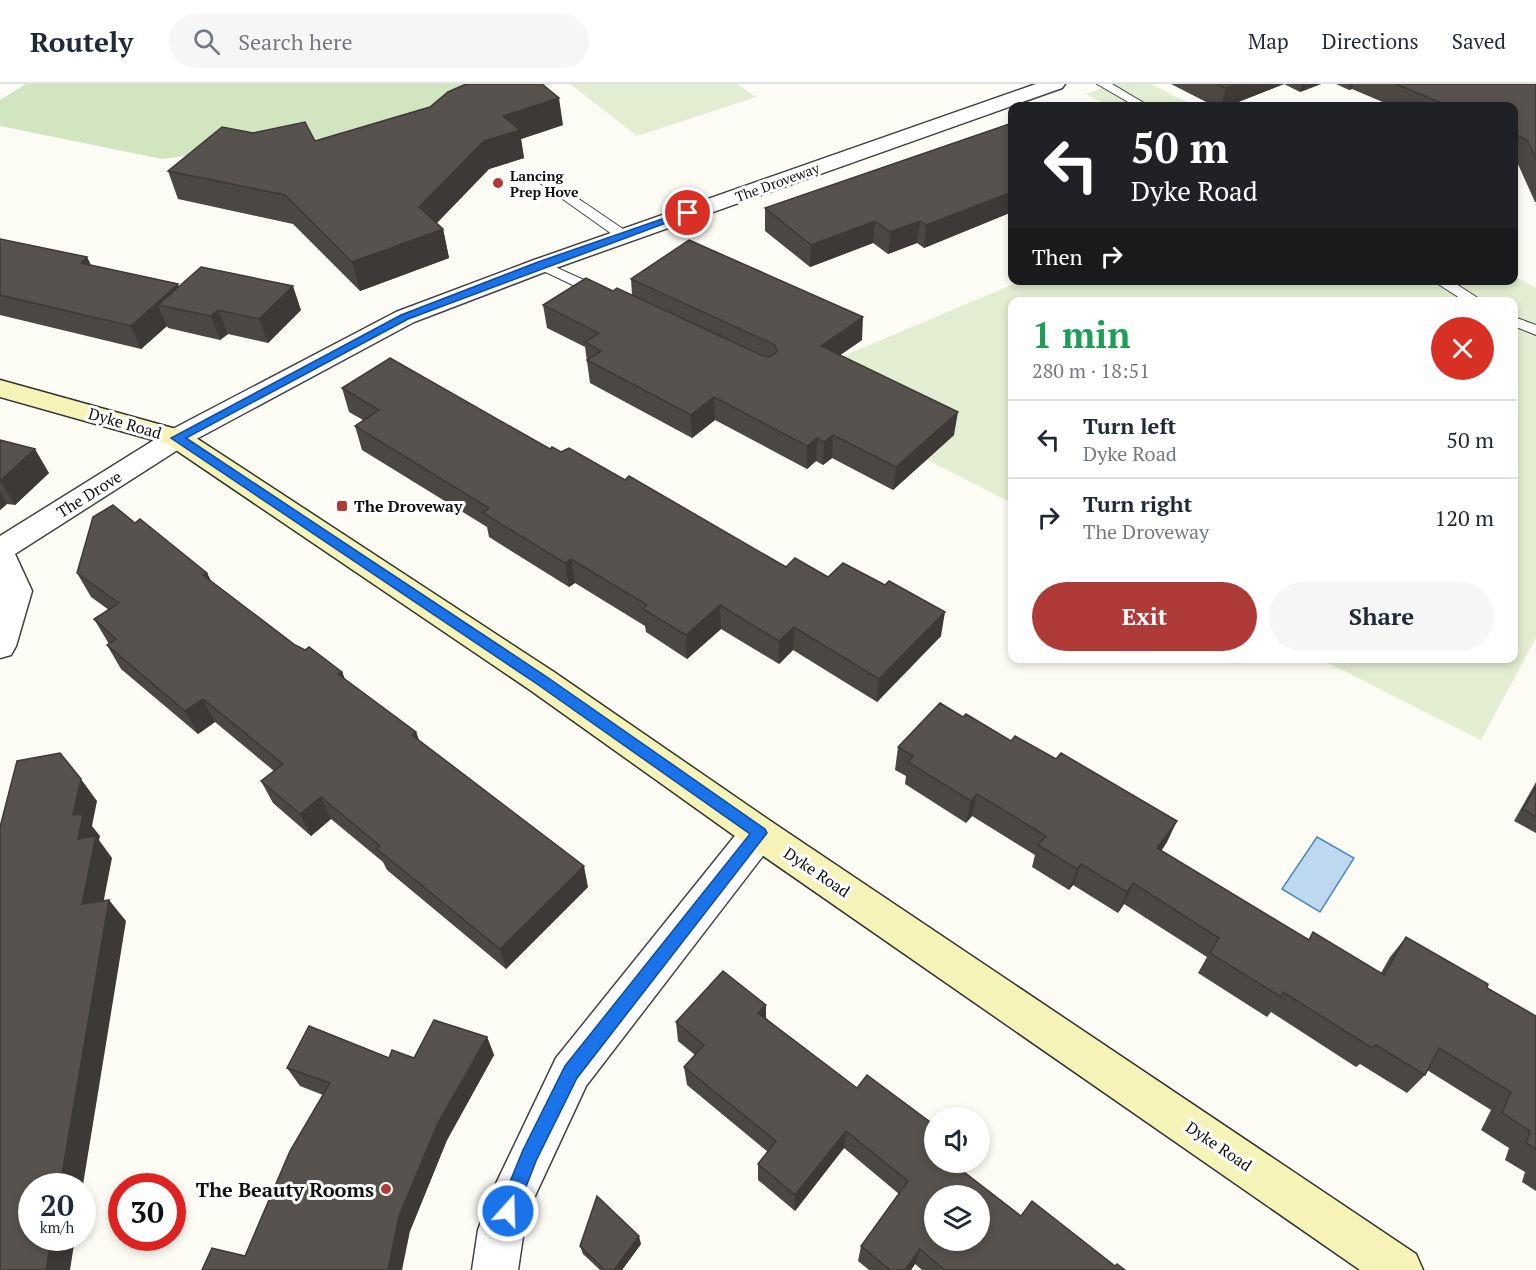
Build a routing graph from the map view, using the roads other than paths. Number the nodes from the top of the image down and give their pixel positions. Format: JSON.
{"nodes":[{"id":1,"x":1055,"y":84,"type":"edge"},
{"id":2,"x":1103,"y":84,"type":"edge"},
{"id":3,"x":1136,"y":102,"type":"edge"},
{"id":4,"x":546,"y":180,"type":"dead end"},
{"id":5,"x":624,"y":236,"type":"junction"},
{"id":6,"x":542,"y":265,"type":"junction"},
{"id":7,"x":1448,"y":285,"type":"edge"},
{"id":8,"x":1469,"y":297,"type":"edge"},
{"id":9,"x":617,"y":301,"type":"edge"},
{"id":10,"x":1518,"y":323,"type":"edge"},
{"id":11,"x":1536,"y":330,"type":"edge"},
{"id":12,"x":0,"y":388,"type":"edge"},
{"id":13,"x":177,"y":438,"type":"junction"},
{"id":14,"x":0,"y":552,"type":"edge"},
{"id":15,"x":0,"y":646,"type":"edge"},
{"id":16,"x":759,"y":833,"type":"junction"},
{"id":17,"x":495,"y":1270,"type":"edge"},
{"id":18,"x":1400,"y":1270,"type":"edge"}],
"edges":[{"from":1,"to":5,"type":"street","name":"The Droveway"},
{"from":2,"to":3,"type":"lane"},
{"from":4,"to":5,"type":"lane"},
{"from":5,"to":6,"type":"street","name":"The Droveway"},
{"from":6,"to":9,"type":"lane"},
{"from":6,"to":13,"type":"street","name":"The Droveway"},
{"from":7,"to":8,"type":"lane"},
{"from":10,"to":11,"type":"lane"},
{"from":12,"to":13,"type":"street","name":"Dyke Road"},
{"from":13,"to":14,"type":"street","name":"The Drove"},
{"from":13,"to":16,"type":"street","name":"Dyke Road"},
{"from":14,"to":15,"type":"street"},
{"from":16,"to":17,"type":"street"},
{"from":16,"to":18,"type":"street","name":"Dyke Road"}]}
